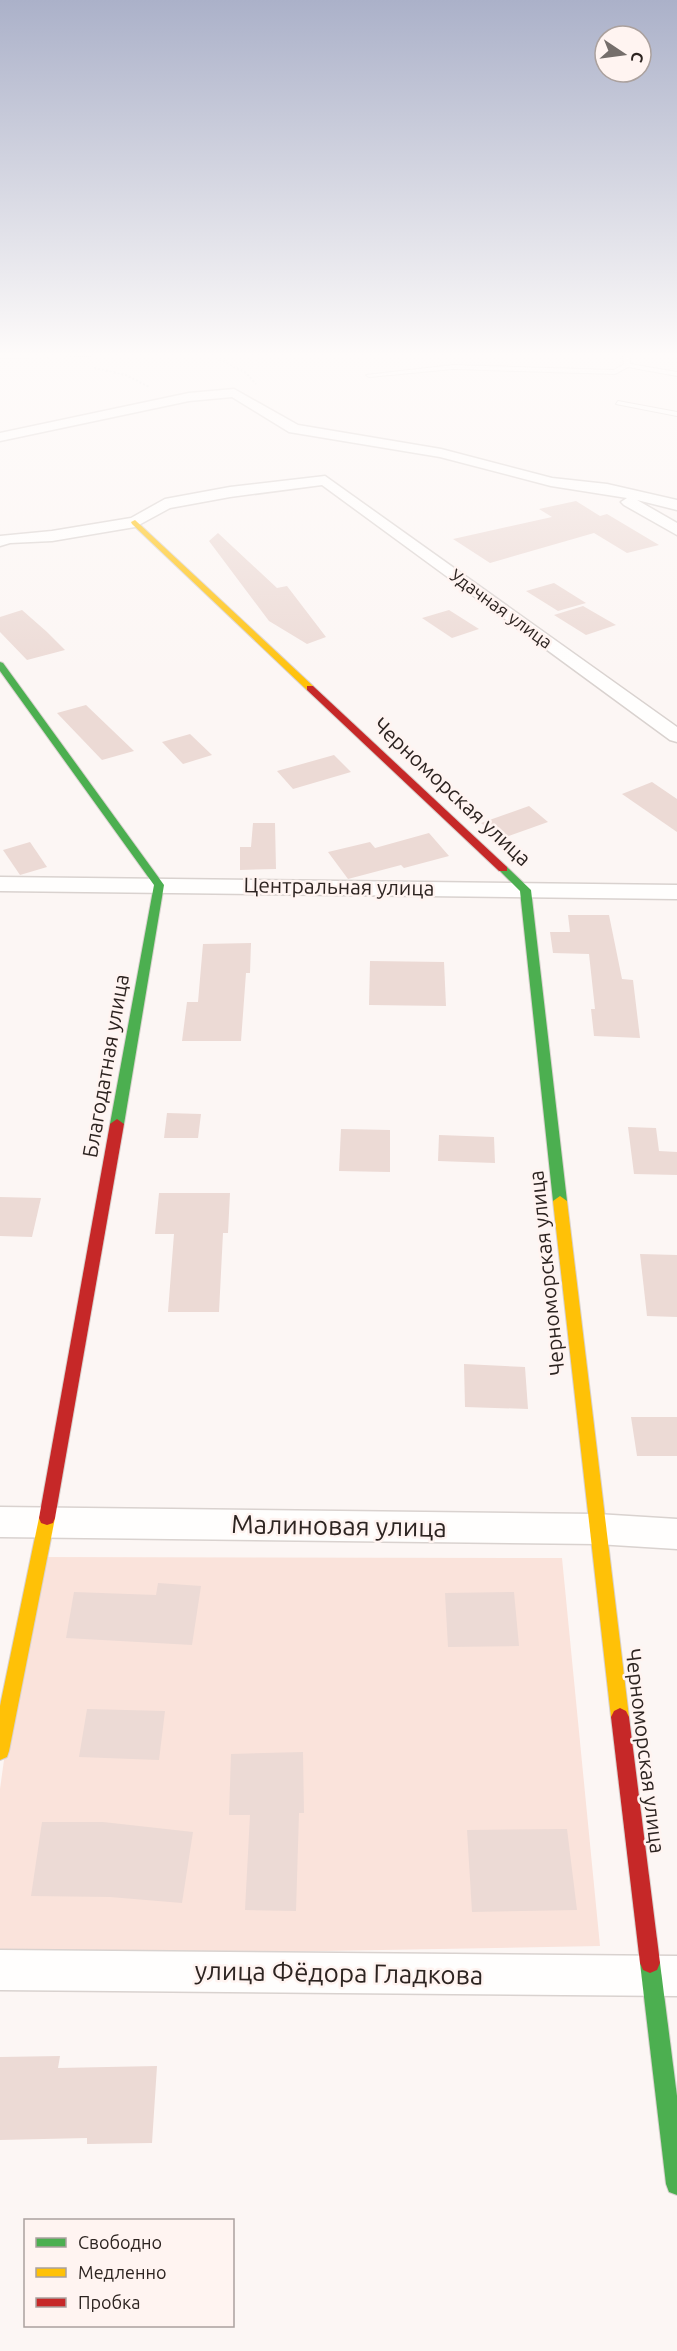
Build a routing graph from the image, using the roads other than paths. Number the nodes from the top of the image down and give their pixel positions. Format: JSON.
{"nodes":[{"id":1,"x":478,"y":463,"type":"edge"},
{"id":2,"x":608,"y":489,"type":"junction"},
{"id":3,"x":677,"y":505,"type":"edge"},
{"id":4,"x":135,"y":522,"type":"junction"},
{"id":5,"x":677,"y":530,"type":"edge"},
{"id":6,"x":0,"y":541,"type":"edge"},
{"id":7,"x":0,"y":665,"type":"edge"},
{"id":8,"x":677,"y":736,"type":"edge"},
{"id":9,"x":0,"y":884,"type":"edge"},
{"id":10,"x":159,"y":885,"type":"junction"},
{"id":11,"x":525,"y":890,"type":"junction"},
{"id":12,"x":677,"y":892,"type":"edge"},
{"id":13,"x":0,"y":1521,"type":"edge"},
{"id":14,"x":46,"y":1522,"type":"junction"},
{"id":15,"x":597,"y":1529,"type":"junction"},
{"id":16,"x":677,"y":1534,"type":"edge"},
{"id":17,"x":0,"y":1751,"type":"edge"},
{"id":18,"x":0,"y":1970,"type":"edge"},
{"id":19,"x":664,"y":1976,"type":"edge"},
{"id":20,"x":677,"y":2184,"type":"edge"}],
"edges":[{"from":1,"to":2,"type":"street"},
{"from":2,"to":3,"type":"street"},
{"from":2,"to":5,"type":"street"},
{"from":4,"to":6,"type":"street"},
{"from":4,"to":8,"type":"street","name":"Удачная улица"},
{"from":4,"to":11,"type":"street","name":"Черноморская улица"},
{"from":7,"to":10,"type":"street"},
{"from":9,"to":10,"type":"street","name":"Центральная улица"},
{"from":10,"to":11,"type":"street","name":"Центральная улица"},
{"from":10,"to":14,"type":"street","name":"Благодатная улица"},
{"from":11,"to":12,"type":"street","name":"Центральная улица"},
{"from":11,"to":15,"type":"street","name":"Черноморская улица"},
{"from":13,"to":14,"type":"street","name":"Малиновая улица"},
{"from":14,"to":15,"type":"street","name":"Малиновая улица"},
{"from":14,"to":17,"type":"street","name":"Благодатная улица"},
{"from":15,"to":16,"type":"street","name":"Малиновая улица"},
{"from":15,"to":19,"type":"street","name":"Черноморская улица"},
{"from":18,"to":19,"type":"street","name":"улица Фёдора Гладкова"},
{"from":19,"to":20,"type":"street","name":"Черноморская улица"}]}
